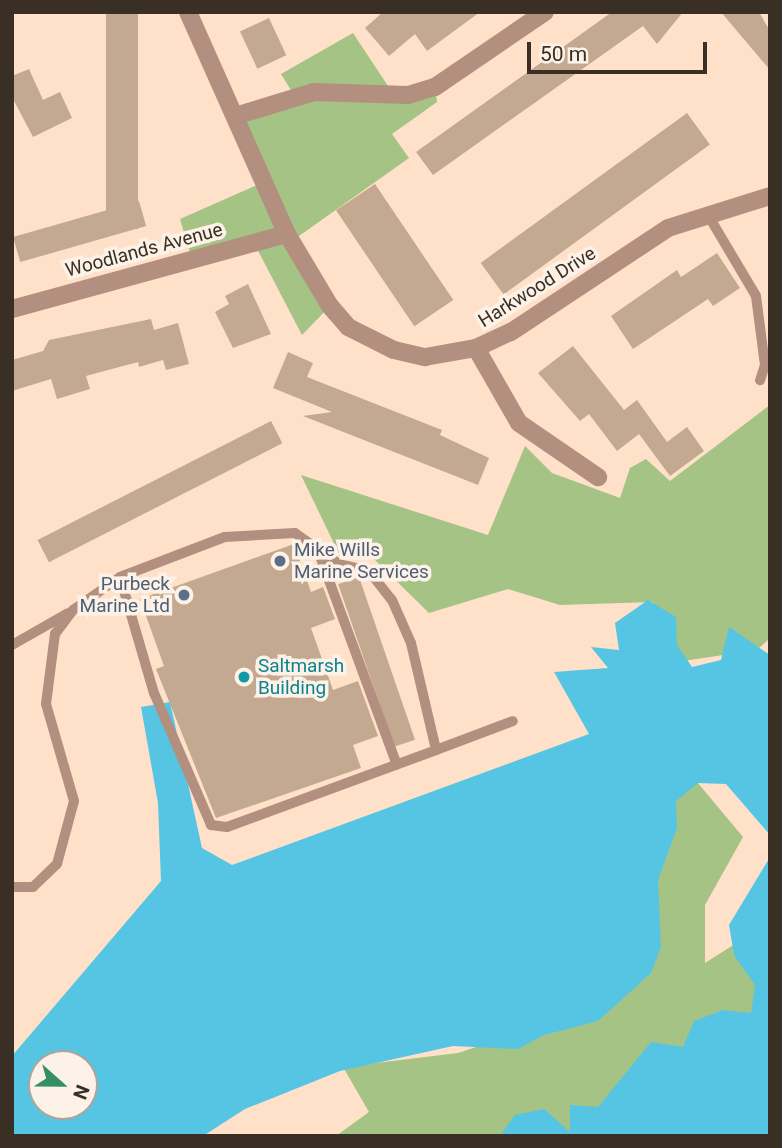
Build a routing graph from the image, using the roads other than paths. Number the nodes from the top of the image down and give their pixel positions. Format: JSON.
{"nodes":[{"id":1,"x":188,"y":12,"type":"edge"},
{"id":2,"x":545,"y":12,"type":"edge"},
{"id":3,"x":235,"y":116,"type":"junction"},
{"id":4,"x":770,"y":196,"type":"edge"},
{"id":5,"x":708,"y":215,"type":"junction"},
{"id":6,"x":287,"y":234,"type":"junction"},
{"id":7,"x":12,"y":309,"type":"edge"},
{"id":8,"x":476,"y":348,"type":"junction"},
{"id":9,"x":760,"y":380,"type":"dead end"},
{"id":10,"x":598,"y":477,"type":"dead end"},
{"id":11,"x":315,"y":542,"type":"junction"},
{"id":12,"x":120,"y":577,"type":"junction"},
{"id":13,"x":73,"y":610,"type":"junction"},
{"id":14,"x":12,"y":645,"type":"edge"},
{"id":15,"x":513,"y":721,"type":"dead end"},
{"id":16,"x":436,"y":750,"type":"junction"},
{"id":17,"x":397,"y":765,"type":"junction"},
{"id":18,"x":12,"y":887,"type":"edge"}],
"edges":[{"from":1,"to":3,"type":"street","name":"Harkwood Drive"},
{"from":2,"to":3,"type":"street"},
{"from":3,"to":6,"type":"street","name":"Harkwood Drive"},
{"from":4,"to":5,"type":"street","name":"Harkwood Drive"},
{"from":5,"to":8,"type":"street","name":"Harkwood Drive"},
{"from":5,"to":9,"type":"lane"},
{"from":6,"to":7,"type":"street","name":"Woodlands Avenue"},
{"from":6,"to":8,"type":"street","name":"Harkwood Drive"},
{"from":8,"to":10,"type":"street"},
{"from":11,"to":12,"type":"lane"},
{"from":11,"to":16,"type":"lane"},
{"from":11,"to":17,"type":"lane"},
{"from":12,"to":13,"type":"lane"},
{"from":12,"to":17,"type":"lane"},
{"from":13,"to":14,"type":"lane"},
{"from":13,"to":18,"type":"lane"},
{"from":15,"to":16,"type":"lane"},
{"from":16,"to":17,"type":"lane"}]}
